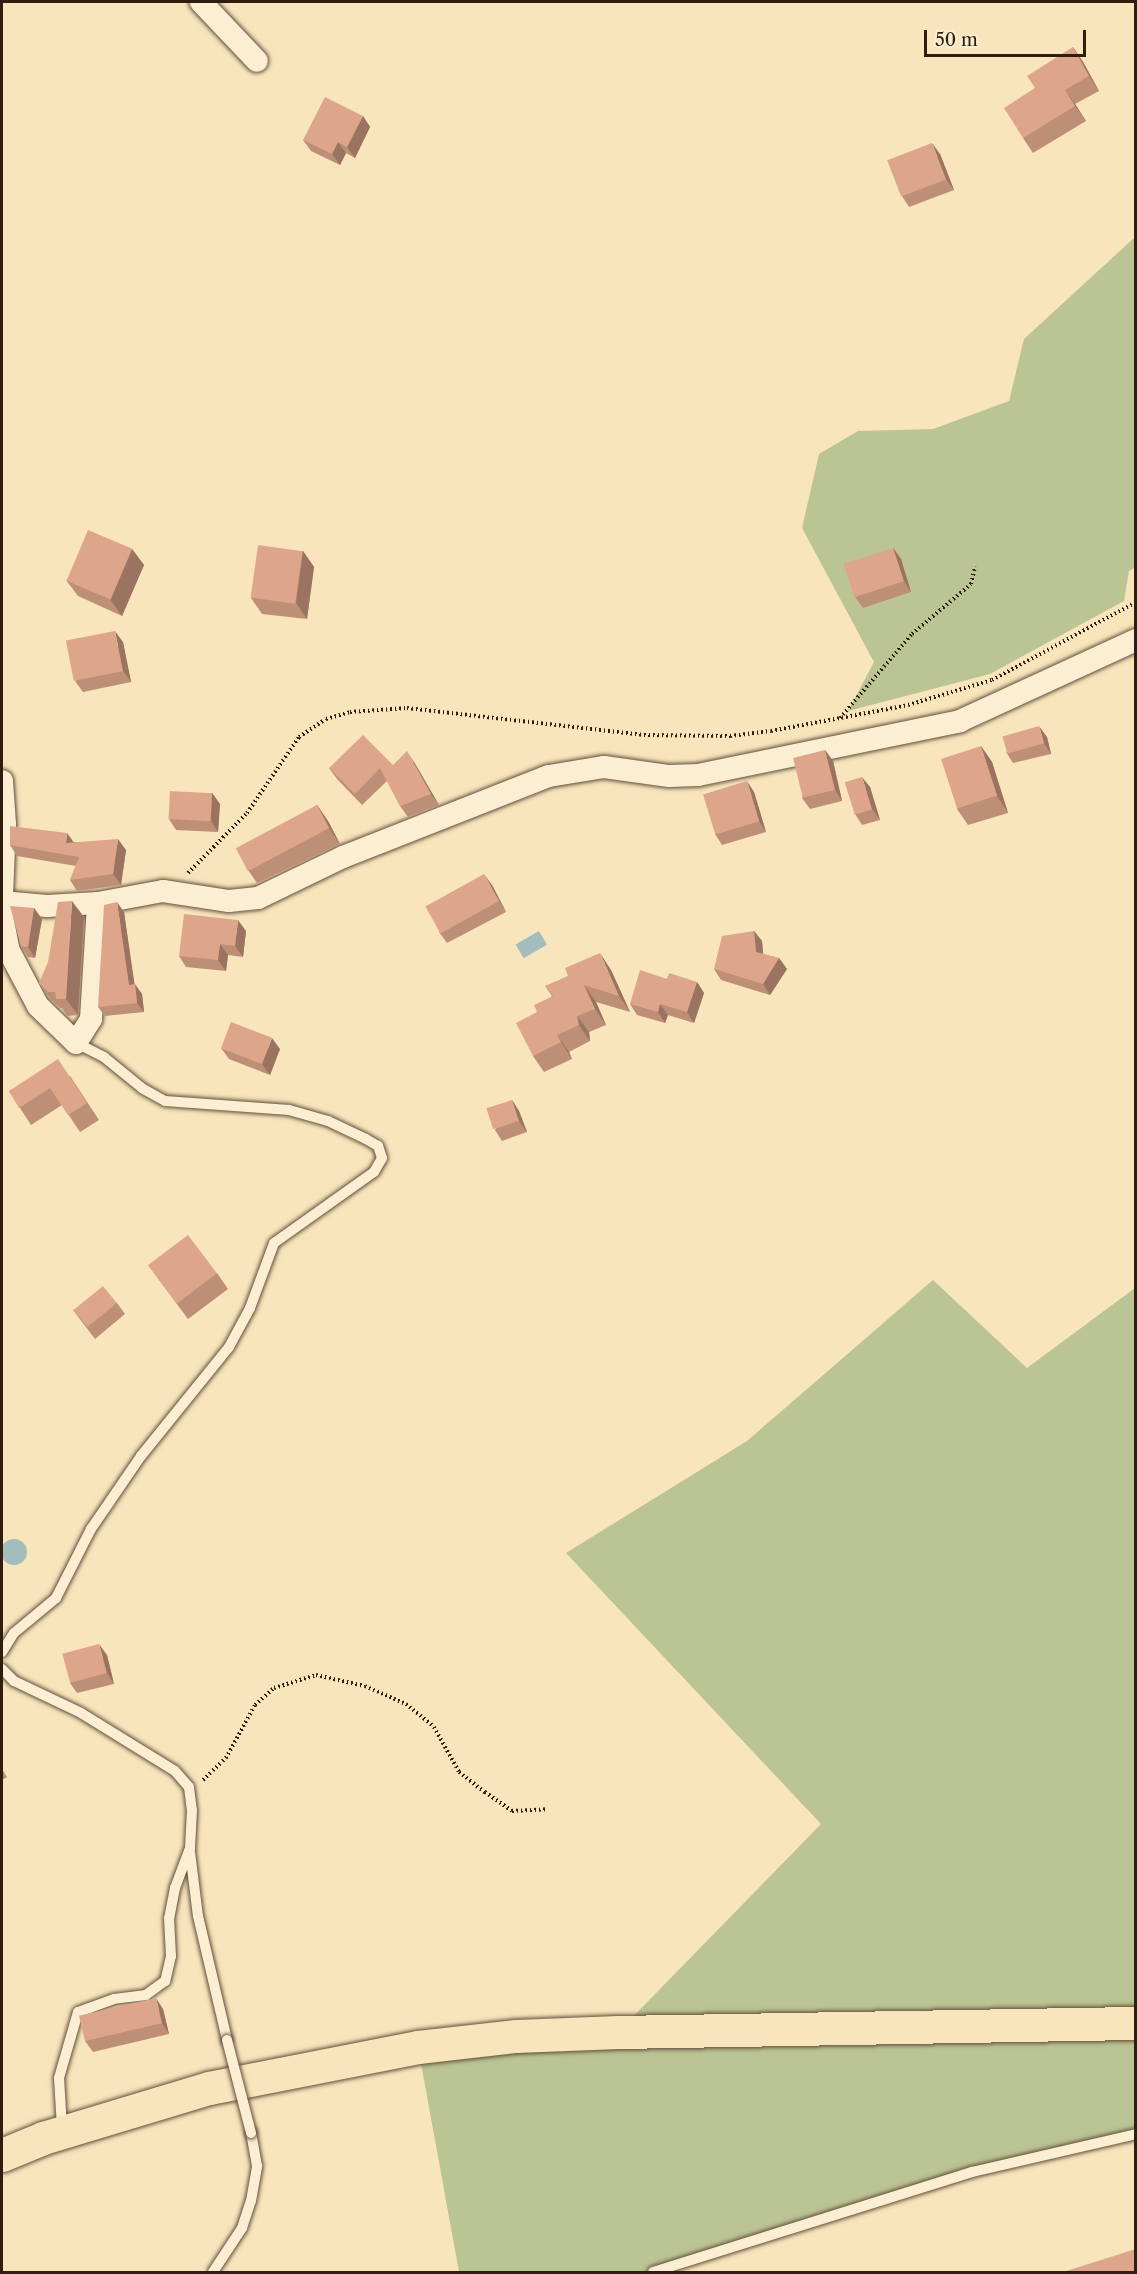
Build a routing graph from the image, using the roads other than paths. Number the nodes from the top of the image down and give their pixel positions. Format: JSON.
{"nodes":[{"id":1,"x":201,"y":2,"type":"edge"},
{"id":2,"x":257,"y":61,"type":"dead end"},
{"id":3,"x":1136,"y":640,"type":"edge"},
{"id":4,"x":2,"y":781,"type":"edge"},
{"id":5,"x":2,"y":897,"type":"edge"},
{"id":6,"x":2,"y":902,"type":"edge"},
{"id":7,"x":98,"y":903,"type":"junction"},
{"id":8,"x":58,"y":905,"type":"junction"},
{"id":9,"x":2,"y":916,"type":"edge"},
{"id":10,"x":54,"y":928,"type":"edge"},
{"id":11,"x":46,"y":976,"type":"edge"},
{"id":12,"x":35,"y":1001,"type":"junction"},
{"id":13,"x":76,"y":1043,"type":"junction"},
{"id":14,"x":2,"y":1652,"type":"edge"},
{"id":15,"x":2,"y":1669,"type":"edge"},
{"id":16,"x":190,"y":1848,"type":"junction"},
{"id":17,"x":1136,"y":2023,"type":"edge"},
{"id":18,"x":63,"y":2132,"type":"junction"},
{"id":19,"x":1136,"y":2134,"type":"edge"},
{"id":20,"x":2,"y":2155,"type":"edge"},
{"id":21,"x":213,"y":2272,"type":"edge"},
{"id":22,"x":653,"y":2272,"type":"edge"}],
"edges":[{"from":1,"to":2,"type":"street"},
{"from":3,"to":7,"type":"street"},
{"from":4,"to":5,"type":"street"},
{"from":6,"to":8,"type":"street"},
{"from":7,"to":8,"type":"street"},
{"from":7,"to":13,"type":"street"},
{"from":8,"to":10,"type":"street"},
{"from":9,"to":12,"type":"street"},
{"from":11,"to":12,"type":"street"},
{"from":12,"to":13,"type":"street"},
{"from":13,"to":14,"type":"lane"},
{"from":15,"to":16,"type":"lane"},
{"from":16,"to":18,"type":"lane"},
{"from":16,"to":21,"type":"lane","bridge":true},
{"from":17,"to":18,"type":"main road"},
{"from":18,"to":20,"type":"main road"},
{"from":19,"to":22,"type":"lane"}]}
